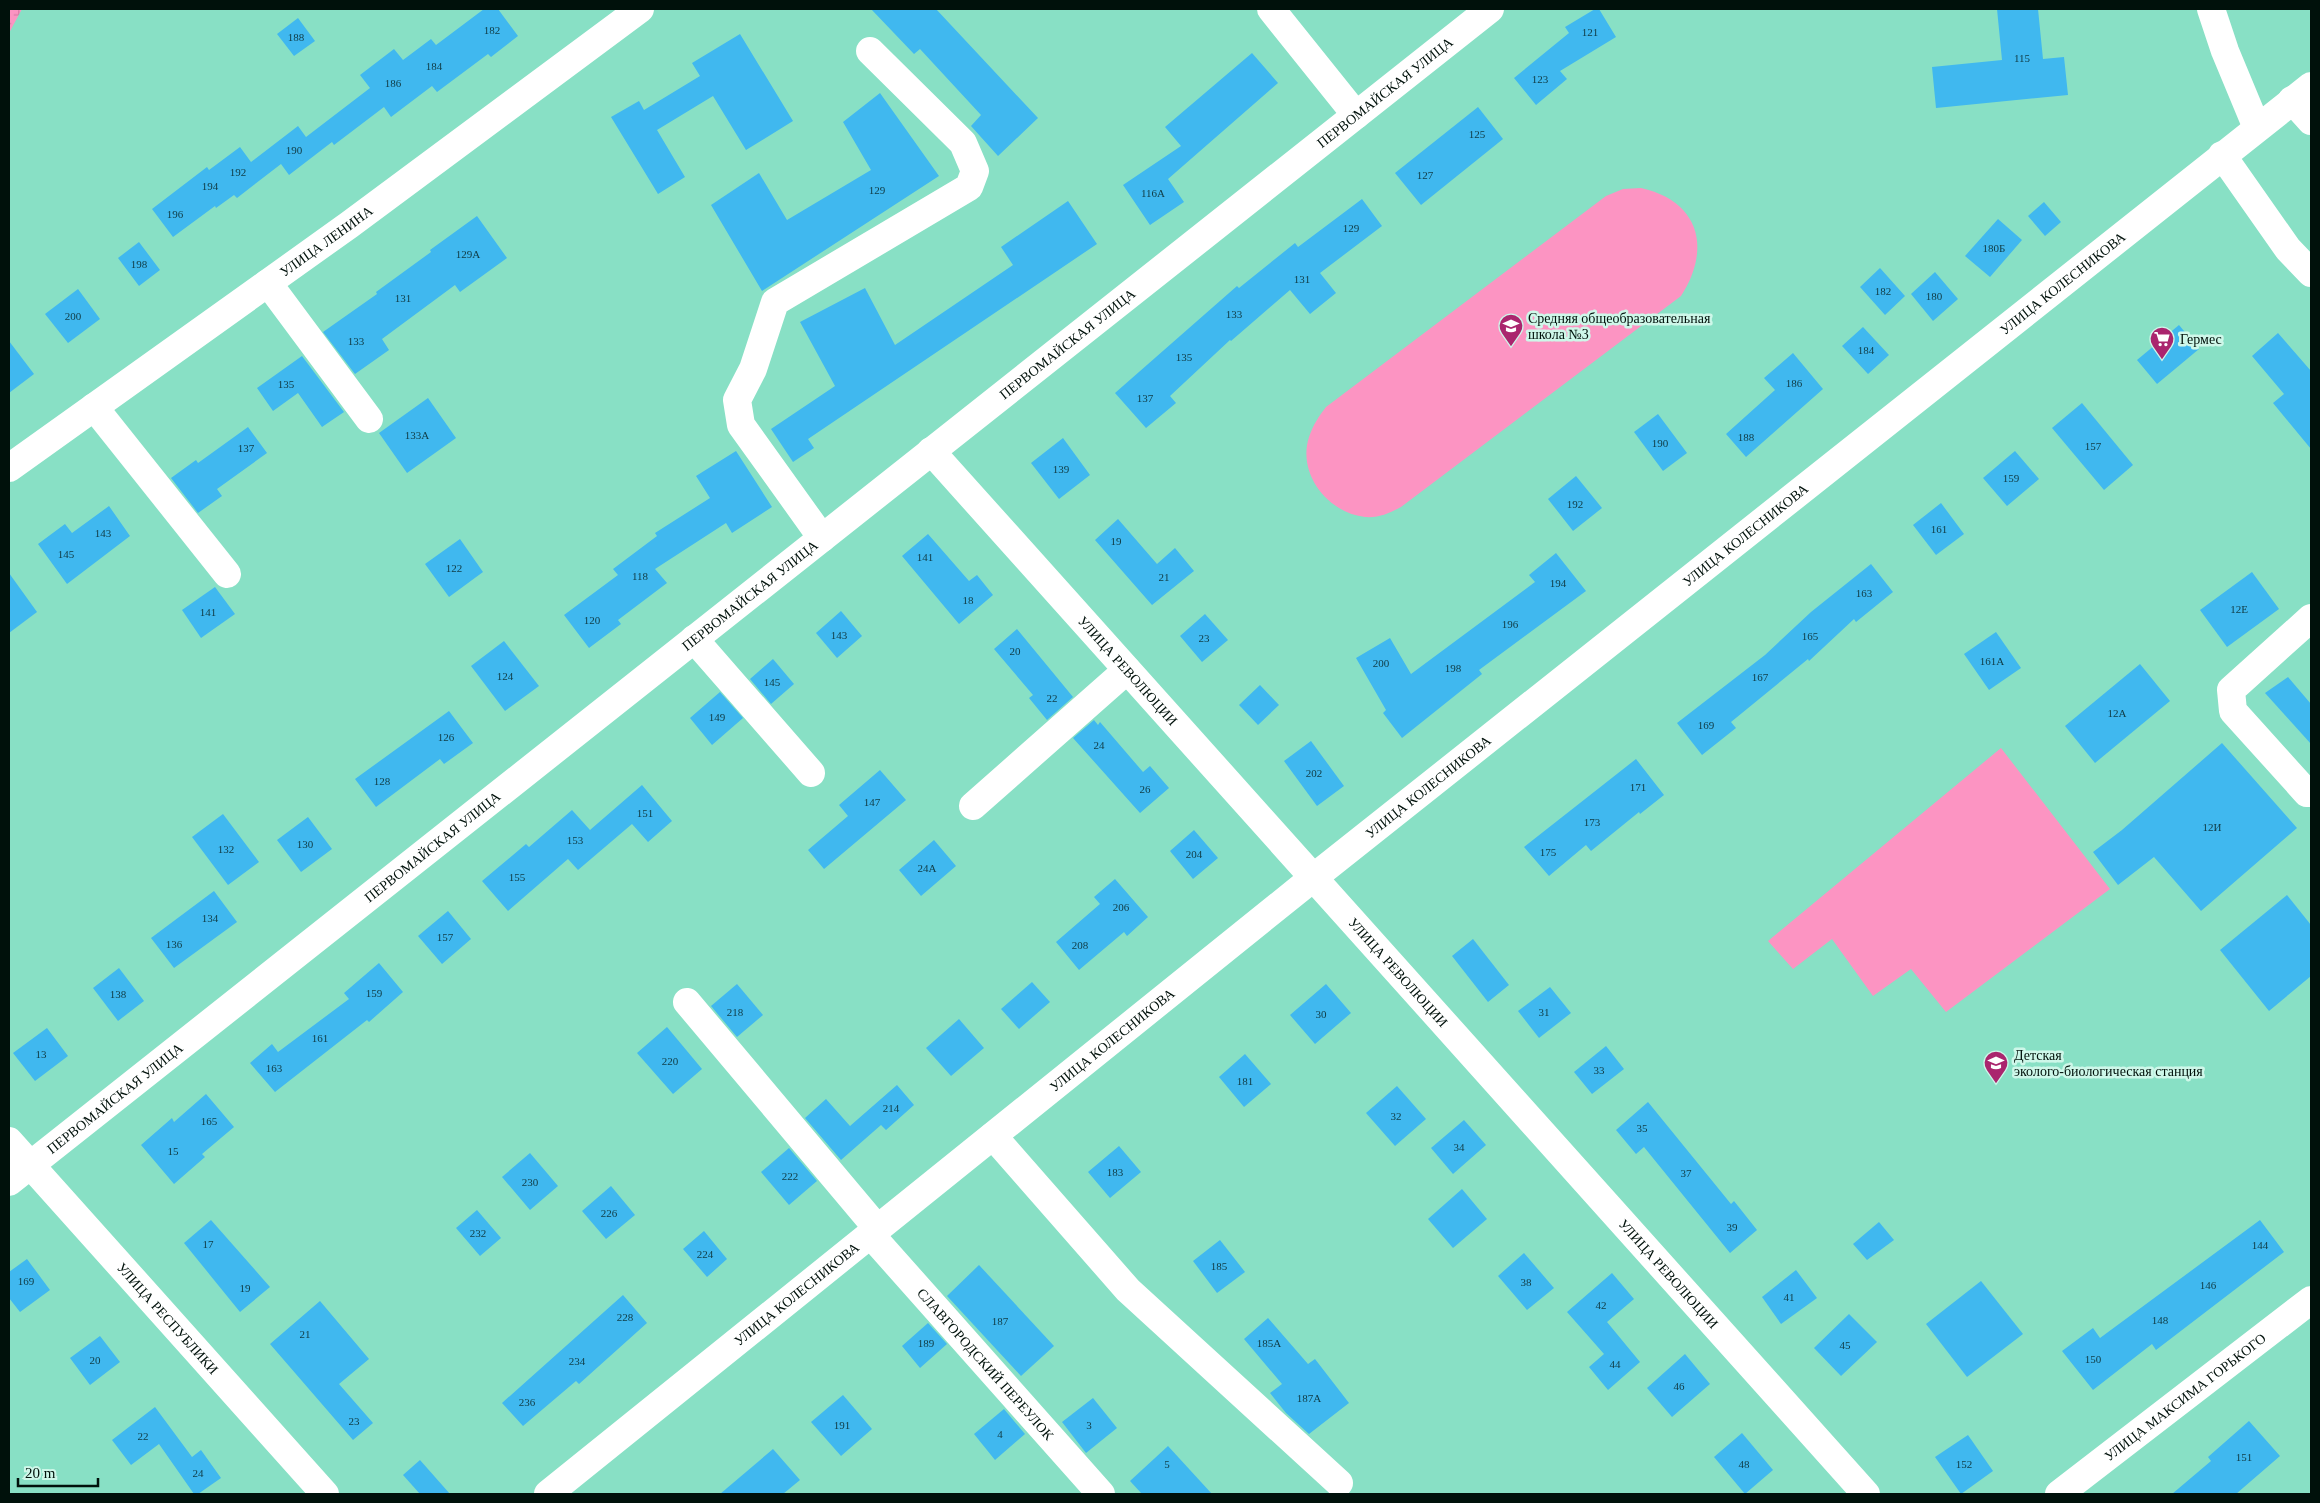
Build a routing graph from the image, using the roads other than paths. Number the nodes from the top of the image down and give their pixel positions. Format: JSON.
{"nodes":[{"id":1,"x":640,"y":9,"type":"edge"},
{"id":2,"x":1272,"y":9,"type":"edge"},
{"id":3,"x":1490,"y":9,"type":"edge"},
{"id":4,"x":2211,"y":9,"type":"edge"},
{"id":5,"x":870,"y":50,"type":"dead end"},
{"id":6,"x":2302,"y":93,"type":"edge"},
{"id":7,"x":1356,"y":115,"type":"junction"},
{"id":8,"x":2311,"y":121,"type":"edge"},
{"id":9,"x":2257,"y":128,"type":"junction"},
{"id":10,"x":2222,"y":155,"type":"junction"},
{"id":11,"x":2311,"y":274,"type":"edge"},
{"id":12,"x":268,"y":283,"type":"junction"},
{"id":13,"x":94,"y":407,"type":"junction"},
{"id":14,"x":370,"y":419,"type":"dead end"},
{"id":15,"x":931,"y":451,"type":"junction"},
{"id":16,"x":9,"y":468,"type":"edge"},
{"id":17,"x":822,"y":538,"type":"junction"},
{"id":18,"x":228,"y":574,"type":"dead end"},
{"id":19,"x":2311,"y":618,"type":"edge"},
{"id":20,"x":694,"y":639,"type":"junction"},
{"id":21,"x":1127,"y":670,"type":"junction"},
{"id":22,"x":811,"y":773,"type":"dead end"},
{"id":23,"x":2307,"y":793,"type":"dead end"},
{"id":24,"x":973,"y":806,"type":"dead end"},
{"id":25,"x":1314,"y":878,"type":"junction"},
{"id":26,"x":687,"y":1002,"type":"dead end"},
{"id":27,"x":993,"y":1136,"type":"junction"},
{"id":28,"x":9,"y":1142,"type":"edge"},
{"id":29,"x":30,"y":1165,"type":"junction"},
{"id":30,"x":9,"y":1182,"type":"edge"},
{"id":31,"x":874,"y":1231,"type":"junction"},
{"id":32,"x":2311,"y":1300,"type":"edge"},
{"id":33,"x":1339,"y":1483,"type":"dead end"},
{"id":34,"x":325,"y":1494,"type":"edge"},
{"id":35,"x":548,"y":1494,"type":"edge"},
{"id":36,"x":1101,"y":1494,"type":"edge"},
{"id":37,"x":1866,"y":1494,"type":"edge"},
{"id":38,"x":2059,"y":1494,"type":"edge"}],
"edges":[{"from":1,"to":12,"type":"street","name":"УЛИЦА ЛЕНИНА"},
{"from":2,"to":7,"type":"street"},
{"from":3,"to":7,"type":"street","name":"ПЕРВОМАЙСКАЯ УЛИЦА"},
{"from":4,"to":9,"type":"street"},
{"from":5,"to":17,"type":"street"},
{"from":6,"to":8,"type":"street"},
{"from":6,"to":9,"type":"street","name":"УЛИЦА КОЛЕСНИКОВА"},
{"from":7,"to":15,"type":"street","name":"ПЕРВОМАЙСКАЯ УЛИЦА"},
{"from":9,"to":10,"type":"street","name":"УЛИЦА КОЛЕСНИКОВА"},
{"from":10,"to":11,"type":"street"},
{"from":10,"to":25,"type":"street","name":"УЛИЦА КОЛЕСНИКОВА"},
{"from":12,"to":13,"type":"street","name":"УЛИЦА ЛЕНИНА"},
{"from":12,"to":14,"type":"street"},
{"from":13,"to":16,"type":"street","name":"УЛИЦА ЛЕНИНА"},
{"from":13,"to":18,"type":"street"},
{"from":15,"to":17,"type":"street","name":"ПЕРВОМАЙСКАЯ УЛИЦА"},
{"from":15,"to":21,"type":"street","name":"УЛИЦА РЕВОЛЮЦИИ"},
{"from":17,"to":20,"type":"street","name":"ПЕРВОМАЙСКАЯ УЛИЦА"},
{"from":19,"to":23,"type":"street"},
{"from":20,"to":22,"type":"street"},
{"from":20,"to":29,"type":"street","name":"ПЕРВОМАЙСКАЯ УЛИЦА"},
{"from":21,"to":24,"type":"street"},
{"from":21,"to":25,"type":"street","name":"УЛИЦА РЕВОЛЮЦИИ"},
{"from":25,"to":27,"type":"street","name":"УЛИЦА КОЛЕСНИКОВА"},
{"from":25,"to":37,"type":"street","name":"УЛИЦА РЕВОЛЮЦИИ"},
{"from":26,"to":31,"type":"street","name":"СЛАВГОРОДСКИЙ ПЕРЕУЛОК"},
{"from":27,"to":31,"type":"street","name":"УЛИЦА КОЛЕСНИКОВА"},
{"from":27,"to":33,"type":"street"},
{"from":28,"to":29,"type":"street","name":"УЛИЦА РЕСПУБЛИКИ"},
{"from":29,"to":30,"type":"street","name":"ПЕРВОМАЙСКАЯ УЛИЦА"},
{"from":29,"to":34,"type":"street","name":"УЛИЦА РЕСПУБЛИКИ"},
{"from":31,"to":35,"type":"street","name":"УЛИЦА КОЛЕСНИКОВА"},
{"from":31,"to":36,"type":"street","name":"СЛАВГОРОДСКИЙ ПЕРЕУЛОК"},
{"from":32,"to":38,"type":"street","name":"УЛИЦА МАКСИМА ГОРЬКОГО"}]}
